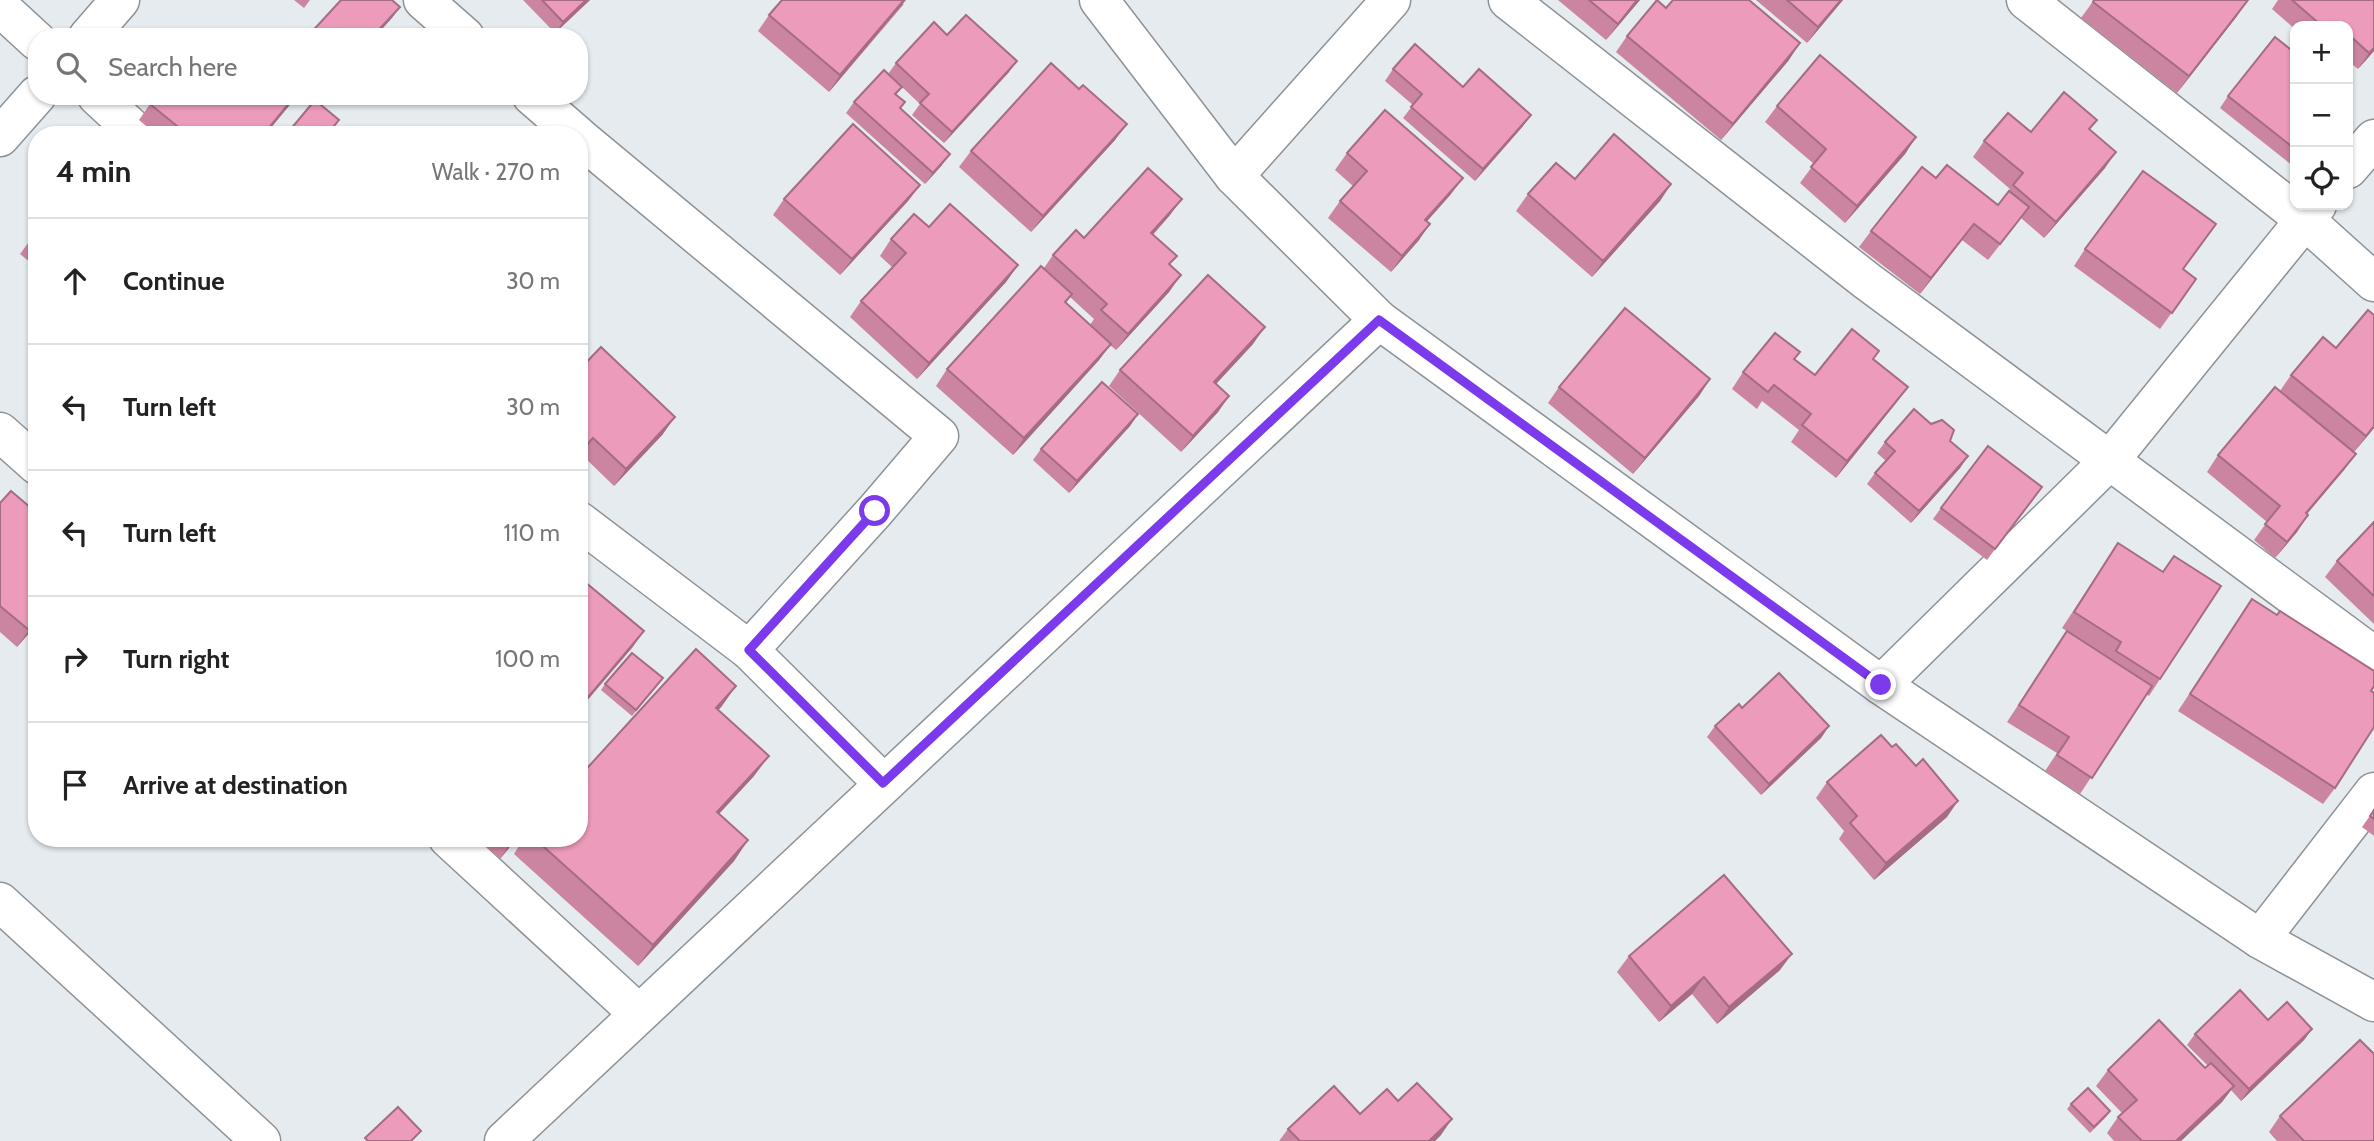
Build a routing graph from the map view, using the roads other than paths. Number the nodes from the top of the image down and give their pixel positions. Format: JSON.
{"nodes":[{"id":1,"x":120,"y":0,"type":"edge"},
{"id":2,"x":423,"y":0,"type":"edge"},
{"id":3,"x":1099,"y":0,"type":"edge"},
{"id":4,"x":1391,"y":0,"type":"edge"},
{"id":5,"x":1508,"y":0,"type":"edge"},
{"id":6,"x":2026,"y":0,"type":"edge"},
{"id":7,"x":0,"y":7,"type":"edge"},
{"id":8,"x":96,"y":28,"type":"edge"},
{"id":9,"x":455,"y":28,"type":"edge"},
{"id":10,"x":28,"y":33,"type":"edge"},
{"id":11,"x":28,"y":105,"type":"edge"},
{"id":12,"x":107,"y":105,"type":"edge"},
{"id":13,"x":542,"y":105,"type":"edge"},
{"id":14,"x":129,"y":126,"type":"edge"},
{"id":15,"x":566,"y":126,"type":"edge"},
{"id":16,"x":0,"y":137,"type":"edge"},
{"id":17,"x":2374,"y":139,"type":"edge"},
{"id":18,"x":588,"y":144,"type":"edge"},
{"id":19,"x":2353,"y":163,"type":"edge"},
{"id":20,"x":1234,"y":176,"type":"junction"},
{"id":21,"x":2311,"y":212,"type":"edge"},
{"id":22,"x":2374,"y":282,"type":"edge"},
{"id":23,"x":1379,"y":320,"type":"junction"},
{"id":24,"x":0,"y":432,"type":"edge"},
{"id":25,"x":28,"y":457,"type":"edge"},
{"id":26,"x":2110,"y":460,"type":"junction"},
{"id":27,"x":588,"y":528,"type":"edge"},
{"id":28,"x":749,"y":650,"type":"junction"},
{"id":29,"x":2374,"y":656,"type":"edge"},
{"id":30,"x":1881,"y":685,"type":"junction"},
{"id":31,"x":883,"y":783,"type":"junction"},
{"id":32,"x":2374,"y":792,"type":"edge"},
{"id":33,"x":458,"y":847,"type":"edge"},
{"id":34,"x":0,"y":902,"type":"edge"},
{"id":35,"x":2260,"y":939,"type":"junction"},
{"id":36,"x":2374,"y":1002,"type":"edge"},
{"id":37,"x":638,"y":1013,"type":"junction"},
{"id":38,"x":261,"y":1141,"type":"edge"},
{"id":39,"x":503,"y":1141,"type":"edge"}],
"edges":[{"from":1,"to":8,"type":"street"},
{"from":2,"to":9,"type":"street"},
{"from":3,"to":20,"type":"street"},
{"from":4,"to":20,"type":"street"},
{"from":5,"to":26,"type":"street"},
{"from":6,"to":21,"type":"street"},
{"from":7,"to":10,"type":"street"},
{"from":11,"to":16,"type":"street"},
{"from":12,"to":14,"type":"street"},
{"from":13,"to":15,"type":"street"},
{"from":17,"to":19,"type":"street"},
{"from":18,"to":28,"type":"street"},
{"from":20,"to":23,"type":"street"},
{"from":21,"to":22,"type":"street"},
{"from":21,"to":26,"type":"street"},
{"from":23,"to":30,"type":"street"},
{"from":23,"to":31,"type":"street"},
{"from":24,"to":25,"type":"street"},
{"from":26,"to":29,"type":"street"},
{"from":26,"to":30,"type":"street"},
{"from":27,"to":28,"type":"street"},
{"from":28,"to":31,"type":"street"},
{"from":30,"to":35,"type":"street"},
{"from":31,"to":37,"type":"street"},
{"from":32,"to":35,"type":"street"},
{"from":33,"to":37,"type":"street"},
{"from":34,"to":38,"type":"street"},
{"from":35,"to":36,"type":"street"},
{"from":37,"to":39,"type":"street"}]}
